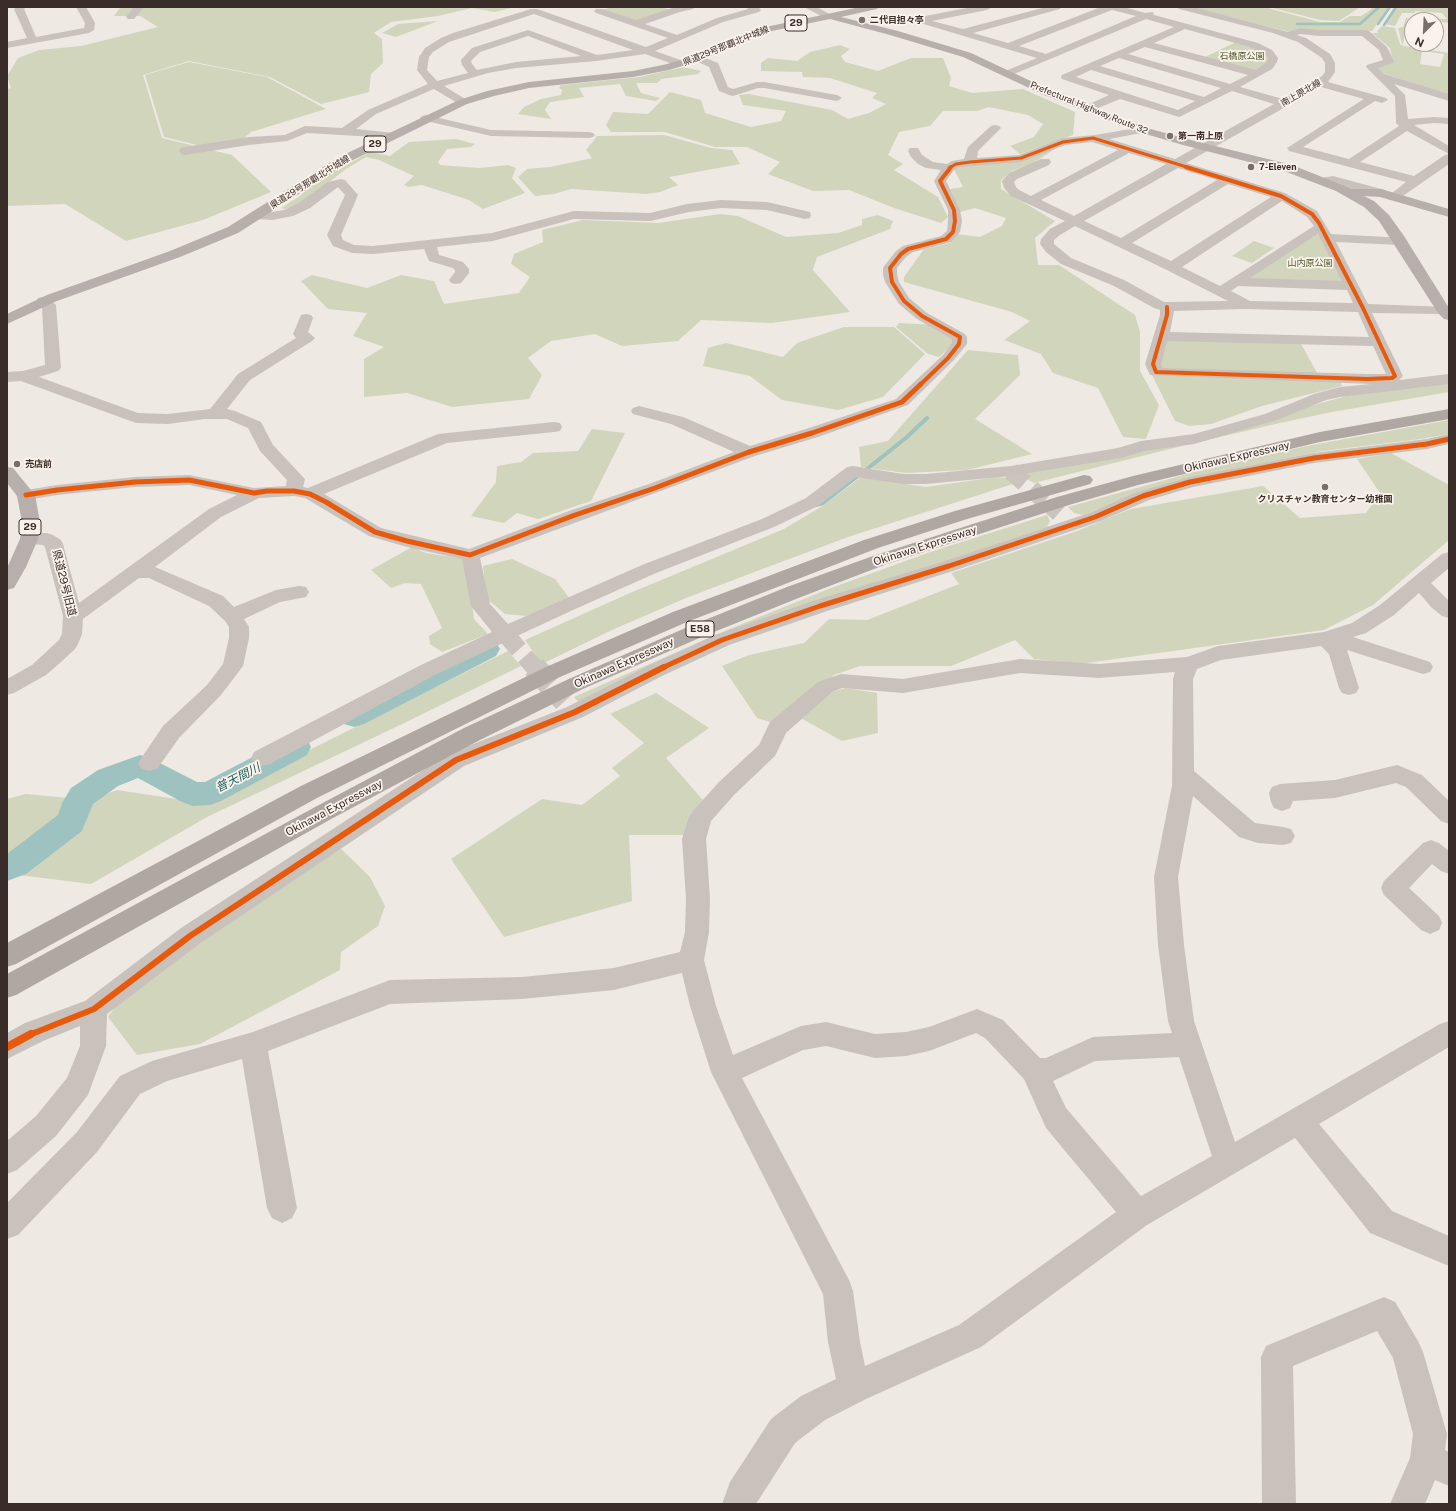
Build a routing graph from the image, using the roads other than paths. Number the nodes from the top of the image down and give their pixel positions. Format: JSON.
{"nodes":[{"id":1,"x":21,"y":7,"type":"edge"},
{"id":2,"x":81,"y":7,"type":"edge"},
{"id":3,"x":139,"y":7,"type":"edge"},
{"id":4,"x":546,"y":7,"type":"edge"},
{"id":5,"x":611,"y":7,"type":"edge"},
{"id":6,"x":690,"y":7,"type":"edge"},
{"id":7,"x":751,"y":7,"type":"edge"},
{"id":8,"x":809,"y":7,"type":"edge"},
{"id":9,"x":874,"y":7,"type":"edge"},
{"id":10,"x":987,"y":7,"type":"edge"},
{"id":11,"x":1057,"y":7,"type":"edge"},
{"id":12,"x":1112,"y":7,"type":"edge"},
{"id":13,"x":1182,"y":7,"type":"edge"},
{"id":14,"x":1160,"y":10,"type":"dead end"},
{"id":15,"x":534,"y":11,"type":"junction"},
{"id":16,"x":1146,"y":15,"type":"junction"},
{"id":17,"x":828,"y":16,"type":"junction"},
{"id":18,"x":131,"y":17,"type":"dead end"},
{"id":19,"x":635,"y":24,"type":"junction"},
{"id":20,"x":1184,"y":26,"type":"junction"},
{"id":21,"x":964,"y":32,"type":"junction"},
{"id":22,"x":1288,"y":35,"type":"junction"},
{"id":23,"x":677,"y":38,"type":"junction"},
{"id":24,"x":33,"y":40,"type":"junction"},
{"id":25,"x":1143,"y":43,"type":"junction"},
{"id":26,"x":7,"y":45,"type":"edge"},
{"id":27,"x":490,"y":45,"type":"junction"},
{"id":28,"x":1009,"y":46,"type":"junction"},
{"id":29,"x":1202,"y":48,"type":"dead end"},
{"id":30,"x":503,"y":50,"type":"dead end"},
{"id":31,"x":646,"y":51,"type":"junction"},
{"id":32,"x":1118,"y":54,"type":"junction"},
{"id":33,"x":1186,"y":55,"type":"junction"},
{"id":34,"x":517,"y":56,"type":"dead end"},
{"id":35,"x":1046,"y":57,"type":"junction"},
{"id":36,"x":596,"y":58,"type":"junction"},
{"id":37,"x":698,"y":58,"type":"junction"},
{"id":38,"x":536,"y":63,"type":"junction"},
{"id":39,"x":682,"y":64,"type":"junction"},
{"id":40,"x":1091,"y":67,"type":"junction"},
{"id":41,"x":475,"y":74,"type":"junction"},
{"id":42,"x":1007,"y":74,"type":"junction"},
{"id":43,"x":1257,"y":74,"type":"junction"},
{"id":44,"x":1380,"y":76,"type":"junction"},
{"id":45,"x":1320,"y":83,"type":"junction"},
{"id":46,"x":435,"y":85,"type":"junction"},
{"id":47,"x":1231,"y":88,"type":"junction"},
{"id":48,"x":1119,"y":95,"type":"junction"},
{"id":49,"x":837,"y":98,"type":"dead end"},
{"id":50,"x":1373,"y":98,"type":"junction"},
{"id":51,"x":1449,"y":98,"type":"edge"},
{"id":52,"x":1206,"y":101,"type":"junction"},
{"id":53,"x":463,"y":102,"type":"junction"},
{"id":54,"x":1283,"y":103,"type":"junction"},
{"id":55,"x":1402,"y":106,"type":"junction"},
{"id":56,"x":1088,"y":109,"type":"junction"},
{"id":57,"x":426,"y":118,"type":"junction"},
{"id":58,"x":1449,"y":121,"type":"edge"},
{"id":59,"x":1404,"y":125,"type":"junction"},
{"id":60,"x":995,"y":128,"type":"dead end"},
{"id":61,"x":1143,"y":130,"type":"junction"},
{"id":62,"x":346,"y":132,"type":"junction"},
{"id":63,"x":391,"y":135,"type":"junction"},
{"id":64,"x":589,"y":135,"type":"dead end"},
{"id":65,"x":1449,"y":136,"type":"edge"},
{"id":66,"x":287,"y":138,"type":"junction"},
{"id":67,"x":1093,"y":138,"type":"junction"},
{"id":68,"x":1428,"y":140,"type":"junction"},
{"id":69,"x":1072,"y":141,"type":"junction"},
{"id":70,"x":1204,"y":147,"type":"junction"},
{"id":71,"x":1128,"y":149,"type":"junction"},
{"id":72,"x":292,"y":150,"type":"dead end"},
{"id":73,"x":914,"y":150,"type":"dead end"},
{"id":74,"x":185,"y":151,"type":"dead end"},
{"id":75,"x":1449,"y":151,"type":"edge"},
{"id":76,"x":1449,"y":158,"type":"edge"},
{"id":77,"x":970,"y":162,"type":"junction"},
{"id":78,"x":1175,"y":163,"type":"junction"},
{"id":79,"x":1351,"y":163,"type":"junction"},
{"id":80,"x":949,"y":168,"type":"junction"},
{"id":81,"x":1070,"y":168,"type":"dead end"},
{"id":82,"x":1083,"y":173,"type":"junction"},
{"id":83,"x":1227,"y":179,"type":"junction"},
{"id":84,"x":1325,"y":181,"type":"junction"},
{"id":85,"x":1417,"y":181,"type":"junction"},
{"id":86,"x":1352,"y":193,"type":"junction"},
{"id":87,"x":1380,"y":194,"type":"junction"},
{"id":88,"x":1281,"y":196,"type":"junction"},
{"id":89,"x":1393,"y":197,"type":"junction"},
{"id":90,"x":1030,"y":200,"type":"junction"},
{"id":91,"x":1449,"y":212,"type":"edge"},
{"id":92,"x":257,"y":215,"type":"junction"},
{"id":93,"x":805,"y":215,"type":"dead end"},
{"id":94,"x":1074,"y":222,"type":"junction"},
{"id":95,"x":1324,"y":232,"type":"junction"},
{"id":96,"x":1400,"y":241,"type":"junction"},
{"id":97,"x":1122,"y":243,"type":"junction"},
{"id":98,"x":430,"y":244,"type":"junction"},
{"id":99,"x":1172,"y":267,"type":"junction"},
{"id":100,"x":456,"y":280,"type":"dead end"},
{"id":101,"x":1234,"y":282,"type":"junction"},
{"id":102,"x":1352,"y":286,"type":"junction"},
{"id":103,"x":1221,"y":291,"type":"junction"},
{"id":104,"x":43,"y":301,"type":"junction"},
{"id":105,"x":1246,"y":305,"type":"junction"},
{"id":106,"x":1167,"y":307,"type":"junction"},
{"id":107,"x":1363,"y":308,"type":"junction"},
{"id":108,"x":1446,"y":313,"type":"edge"},
{"id":109,"x":306,"y":318,"type":"dead end"},
{"id":110,"x":7,"y":320,"type":"edge"},
{"id":111,"x":1161,"y":336,"type":"junction"},
{"id":112,"x":1379,"y":342,"type":"junction"},
{"id":113,"x":15,"y":376,"type":"edge"},
{"id":114,"x":1449,"y":379,"type":"edge"},
{"id":115,"x":1370,"y":383,"type":"junction"},
{"id":116,"x":1449,"y":400,"type":"edge"},
{"id":117,"x":639,"y":411,"type":"dead end"},
{"id":118,"x":215,"y":414,"type":"junction"},
{"id":119,"x":1449,"y":414,"type":"edge"},
{"id":120,"x":554,"y":427,"type":"dead end"},
{"id":121,"x":1449,"y":439,"type":"edge"},
{"id":122,"x":748,"y":452,"type":"junction"},
{"id":123,"x":7,"y":472,"type":"edge"},
{"id":124,"x":254,"y":493,"type":"junction"},
{"id":125,"x":302,"y":493,"type":"junction"},
{"id":126,"x":26,"y":495,"type":"junction"},
{"id":127,"x":29,"y":539,"type":"junction"},
{"id":128,"x":470,"y":555,"type":"junction"},
{"id":129,"x":1448,"y":560,"type":"edge"},
{"id":130,"x":135,"y":572,"type":"junction"},
{"id":131,"x":1420,"y":582,"type":"junction"},
{"id":132,"x":7,"y":584,"type":"edge"},
{"id":133,"x":299,"y":592,"type":"dead end"},
{"id":134,"x":1449,"y":611,"type":"edge"},
{"id":135,"x":73,"y":616,"type":"junction"},
{"id":136,"x":232,"y":616,"type":"junction"},
{"id":137,"x":506,"y":635,"type":"junction"},
{"id":138,"x":1328,"y":638,"type":"junction"},
{"id":139,"x":1189,"y":664,"type":"junction"},
{"id":140,"x":1423,"y":667,"type":"dead end"},
{"id":141,"x":7,"y":688,"type":"edge"},
{"id":142,"x":1349,"y":688,"type":"dead end"},
{"id":143,"x":262,"y":758,"type":"dead end"},
{"id":144,"x":149,"y":763,"type":"dead end"},
{"id":145,"x":1183,"y":774,"type":"junction"},
{"id":146,"x":1282,"y":802,"type":"dead end"},
{"id":147,"x":1449,"y":815,"type":"edge"},
{"id":148,"x":1283,"y":836,"type":"dead end"},
{"id":149,"x":1448,"y":861,"type":"edge"},
{"id":150,"x":1430,"y":923,"type":"dead end"},
{"id":151,"x":7,"y":956,"type":"edge"},
{"id":152,"x":691,"y":960,"type":"junction"},
{"id":153,"x":7,"y":987,"type":"edge"},
{"id":154,"x":94,"y":1008,"type":"junction"},
{"id":155,"x":1449,"y":1033,"type":"edge"},
{"id":156,"x":253,"y":1044,"type":"junction"},
{"id":157,"x":1188,"y":1044,"type":"junction"},
{"id":158,"x":7,"y":1047,"type":"edge"},
{"id":159,"x":1034,"y":1070,"type":"junction"},
{"id":160,"x":725,"y":1072,"type":"junction"},
{"id":161,"x":1298,"y":1120,"type":"junction"},
{"id":162,"x":7,"y":1160,"type":"edge"},
{"id":163,"x":1228,"y":1162,"type":"junction"},
{"id":164,"x":282,"y":1208,"type":"dead end"},
{"id":165,"x":1137,"y":1215,"type":"junction"},
{"id":166,"x":7,"y":1224,"type":"edge"},
{"id":167,"x":1449,"y":1251,"type":"edge"},
{"id":168,"x":854,"y":1387,"type":"junction"},
{"id":169,"x":1438,"y":1464,"type":"edge"},
{"id":170,"x":739,"y":1504,"type":"edge"},
{"id":171,"x":1279,"y":1504,"type":"edge"},
{"id":172,"x":1407,"y":1504,"type":"edge"}],
"edges":[{"from":1,"to":24,"type":"street"},
{"from":2,"to":24,"type":"street"},
{"from":3,"to":18,"type":"street"},
{"from":4,"to":15,"type":"street"},
{"from":5,"to":19,"type":"street"},
{"from":6,"to":19,"type":"street"},
{"from":7,"to":23,"type":"street"},
{"from":8,"to":17,"type":"street"},
{"from":9,"to":17,"type":"main road","name":"県道29号那覇北中城線","number":"29"},
{"from":10,"to":21,"type":"street"},
{"from":11,"to":21,"type":"street"},
{"from":12,"to":16,"type":"street"},
{"from":12,"to":28,"type":"street"},
{"from":13,"to":22,"type":"street","name":"南上原北線"},
{"from":14,"to":16,"type":"street"},
{"from":15,"to":31,"type":"street"},
{"from":15,"to":46,"type":"street"},
{"from":16,"to":20,"type":"street"},
{"from":16,"to":35,"type":"street"},
{"from":17,"to":37,"type":"main road","name":"県道29号那覇北中城線","number":"29"},
{"from":17,"to":42,"type":"main road","name":"Prefectural Highway Route 32"},
{"from":19,"to":23,"type":"street"},
{"from":20,"to":25,"type":"street"},
{"from":20,"to":43,"type":"street"},
{"from":21,"to":28,"type":"street"},
{"from":22,"to":44,"type":"street"},
{"from":22,"to":45,"type":"street","name":"南上原北線"},
{"from":23,"to":31,"type":"street"},
{"from":24,"to":26,"type":"street"},
{"from":25,"to":32,"type":"street"},
{"from":25,"to":33,"type":"street"},
{"from":27,"to":30,"type":"street"},
{"from":27,"to":36,"type":"street"},
{"from":27,"to":41,"type":"street"},
{"from":28,"to":35,"type":"street"},
{"from":29,"to":33,"type":"street"},
{"from":31,"to":36,"type":"street"},
{"from":31,"to":39,"type":"street"},
{"from":32,"to":40,"type":"street"},
{"from":32,"to":47,"type":"street"},
{"from":33,"to":43,"type":"street"},
{"from":34,"to":38,"type":"street"},
{"from":35,"to":42,"type":"street"},
{"from":36,"to":38,"type":"street"},
{"from":37,"to":39,"type":"main road","name":"県道29号那覇北中城線","number":"29"},
{"from":37,"to":49,"type":"street"},
{"from":38,"to":41,"type":"street"},
{"from":39,"to":53,"type":"main road","name":"県道29号那覇北中城線","number":"29"},
{"from":40,"to":48,"type":"street"},
{"from":40,"to":52,"type":"street"},
{"from":41,"to":46,"type":"street"},
{"from":42,"to":56,"type":"main road","name":"Prefectural Highway Route 32"},
{"from":43,"to":47,"type":"street"},
{"from":44,"to":51,"type":"street"},
{"from":44,"to":55,"type":"street"},
{"from":45,"to":50,"type":"street"},
{"from":45,"to":54,"type":"street","name":"南上原北線"},
{"from":46,"to":53,"type":"street"},
{"from":46,"to":62,"type":"street"},
{"from":47,"to":52,"type":"street"},
{"from":47,"to":54,"type":"street"},
{"from":48,"to":52,"type":"street"},
{"from":48,"to":56,"type":"street"},
{"from":50,"to":55,"type":"street"},
{"from":50,"to":79,"type":"street"},
{"from":53,"to":57,"type":"main road","name":"県道29号那覇北中城線","number":"29"},
{"from":54,"to":70,"type":"street","name":"南上原北線"},
{"from":55,"to":59,"type":"street"},
{"from":56,"to":61,"type":"main road","name":"Prefectural Highway Route 32"},
{"from":57,"to":63,"type":"main road","name":"県道29号那覇北中城線","number":"29"},
{"from":57,"to":64,"type":"street"},
{"from":58,"to":59,"type":"street"},
{"from":59,"to":68,"type":"street"},
{"from":59,"to":79,"type":"street"},
{"from":60,"to":77,"type":"street"},
{"from":61,"to":67,"type":"street"},
{"from":61,"to":70,"type":"main road","name":"Prefectural Highway Route 32"},
{"from":62,"to":63,"type":"street"},
{"from":62,"to":66,"type":"street"},
{"from":63,"to":92,"type":"main road","name":"県道29号那覇北中城線","number":"29"},
{"from":65,"to":68,"type":"street"},
{"from":66,"to":72,"type":"street"},
{"from":66,"to":74,"type":"street"},
{"from":67,"to":69,"type":"street"},
{"from":67,"to":71,"type":"street"},
{"from":68,"to":75,"type":"street"},
{"from":69,"to":77,"type":"street"},
{"from":69,"to":90,"type":"street"},
{"from":70,"to":78,"type":"street","name":"南上原北線"},
{"from":70,"to":84,"type":"main road","name":"Prefectural Highway Route 32"},
{"from":71,"to":78,"type":"street"},
{"from":71,"to":82,"type":"street"},
{"from":73,"to":80,"type":"street"},
{"from":76,"to":85,"type":"street"},
{"from":77,"to":80,"type":"street"},
{"from":78,"to":83,"type":"street"},
{"from":78,"to":94,"type":"street","name":"南上原北線"},
{"from":79,"to":85,"type":"street"},
{"from":80,"to":122,"type":"street"},
{"from":81,"to":82,"type":"street"},
{"from":82,"to":90,"type":"street"},
{"from":83,"to":88,"type":"street"},
{"from":83,"to":97,"type":"street"},
{"from":84,"to":86,"type":"main road","name":"Prefectural Highway Route 32"},
{"from":84,"to":87,"type":"street"},
{"from":85,"to":89,"type":"street"},
{"from":86,"to":87,"type":"main road","name":"Prefectural Highway Route 32"},
{"from":86,"to":96,"type":"main road","name":"Prefectural Highway Route 32"},
{"from":87,"to":89,"type":"main road","name":"Prefectural Highway Route 32"},
{"from":88,"to":95,"type":"street"},
{"from":88,"to":99,"type":"street"},
{"from":89,"to":91,"type":"main road","name":"Prefectural Highway Route 32"},
{"from":90,"to":94,"type":"street"},
{"from":92,"to":98,"type":"street"},
{"from":92,"to":104,"type":"main road","name":"県道29号那覇北中城線","number":"29"},
{"from":93,"to":98,"type":"street"},
{"from":94,"to":97,"type":"street"},
{"from":94,"to":106,"type":"street","name":"南上原北線"},
{"from":95,"to":96,"type":"street"},
{"from":95,"to":101,"type":"street"},
{"from":95,"to":102,"type":"street"},
{"from":96,"to":108,"type":"main road","name":"Prefectural Highway Route 32"},
{"from":97,"to":99,"type":"street"},
{"from":98,"to":100,"type":"street"},
{"from":99,"to":103,"type":"street"},
{"from":101,"to":102,"type":"street"},
{"from":101,"to":103,"type":"street"},
{"from":102,"to":107,"type":"street"},
{"from":103,"to":105,"type":"street"},
{"from":104,"to":110,"type":"main road","name":"県道29号那覇北中城線","number":"29"},
{"from":104,"to":113,"type":"street"},
{"from":105,"to":106,"type":"street"},
{"from":105,"to":107,"type":"street"},
{"from":106,"to":111,"type":"street"},
{"from":107,"to":108,"type":"street"},
{"from":107,"to":112,"type":"street"},
{"from":109,"to":118,"type":"street"},
{"from":111,"to":112,"type":"street"},
{"from":111,"to":115,"type":"street"},
{"from":112,"to":115,"type":"street"},
{"from":113,"to":118,"type":"street"},
{"from":114,"to":115,"type":"street"},
{"from":115,"to":137,"type":"street"},
{"from":116,"to":151,"type":"highway","name":"Okinawa Expressway","number":"E58"},
{"from":117,"to":122,"type":"street"},
{"from":118,"to":125,"type":"street"},
{"from":119,"to":153,"type":"highway","name":"Okinawa Expressway","number":"E58"},
{"from":120,"to":125,"type":"street"},
{"from":121,"to":154,"type":"street"},
{"from":122,"to":128,"type":"street"},
{"from":123,"to":126,"type":"main road","number":"29"},
{"from":124,"to":125,"type":"street"},
{"from":124,"to":126,"type":"street"},
{"from":124,"to":130,"type":"street"},
{"from":125,"to":128,"type":"street"},
{"from":126,"to":127,"type":"main road","number":"29"},
{"from":127,"to":132,"type":"main road","number":"29"},
{"from":127,"to":135,"type":"street","name":"県道29号旧道"},
{"from":128,"to":137,"type":"street"},
{"from":129,"to":131,"type":"street"},
{"from":130,"to":135,"type":"street"},
{"from":130,"to":136,"type":"street"},
{"from":131,"to":134,"type":"street"},
{"from":131,"to":138,"type":"street"},
{"from":133,"to":136,"type":"street"},
{"from":135,"to":141,"type":"street","name":"県道29号旧道"},
{"from":136,"to":144,"type":"street"},
{"from":137,"to":143,"type":"street"},
{"from":138,"to":139,"type":"street"},
{"from":138,"to":140,"type":"street"},
{"from":138,"to":142,"type":"street"},
{"from":139,"to":145,"type":"street"},
{"from":139,"to":152,"type":"street"},
{"from":145,"to":148,"type":"street"},
{"from":145,"to":157,"type":"street"},
{"from":146,"to":147,"type":"street"},
{"from":149,"to":150,"type":"street"},
{"from":152,"to":156,"type":"street"},
{"from":152,"to":160,"type":"street"},
{"from":154,"to":158,"type":"street"},
{"from":154,"to":162,"type":"street"},
{"from":155,"to":161,"type":"street"},
{"from":156,"to":164,"type":"street"},
{"from":156,"to":166,"type":"street"},
{"from":157,"to":159,"type":"street"},
{"from":157,"to":163,"type":"street"},
{"from":159,"to":160,"type":"street"},
{"from":159,"to":165,"type":"street"},
{"from":160,"to":168,"type":"street"},
{"from":161,"to":163,"type":"street"},
{"from":161,"to":167,"type":"street"},
{"from":163,"to":165,"type":"street"},
{"from":165,"to":168,"type":"street"},
{"from":168,"to":170,"type":"street"},
{"from":169,"to":171,"type":"street"},
{"from":169,"to":172,"type":"street"}]}
